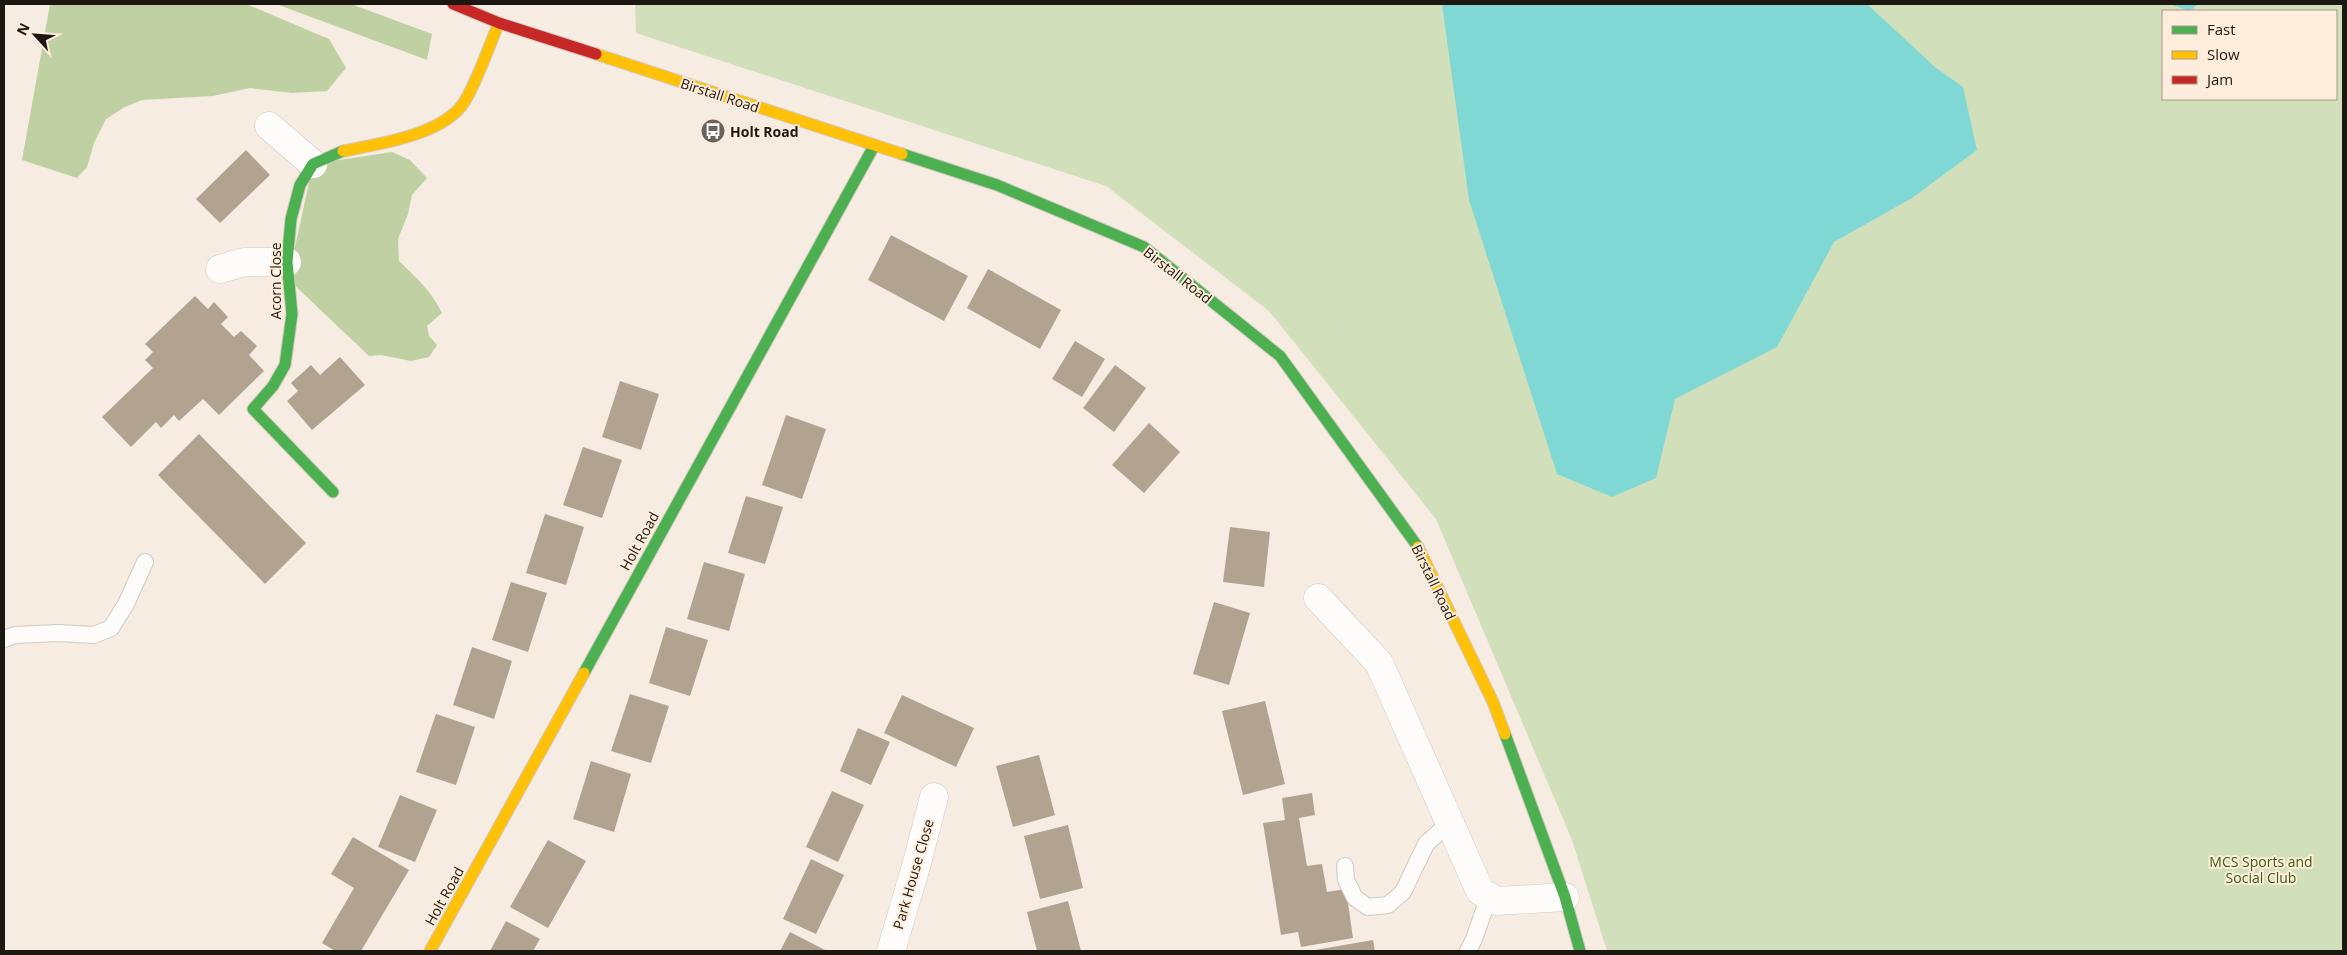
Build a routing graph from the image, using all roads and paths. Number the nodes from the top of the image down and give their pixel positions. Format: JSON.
{"nodes":[{"id":1,"x":453,"y":4,"type":"edge"},
{"id":2,"x":1117,"y":4,"type":"edge"},
{"id":3,"x":499,"y":23,"type":"junction"},
{"id":4,"x":268,"y":126,"type":"dead end"},
{"id":5,"x":874,"y":146,"type":"junction"},
{"id":6,"x":313,"y":164,"type":"junction"},
{"id":7,"x":287,"y":262,"type":"junction"},
{"id":8,"x":220,"y":269,"type":"dead end"},
{"id":9,"x":1295,"y":376,"type":"junction"},
{"id":10,"x":333,"y":492,"type":"dead end"},
{"id":11,"x":145,"y":562,"type":"dead end"},
{"id":12,"x":1318,"y":598,"type":"dead end"},
{"id":13,"x":4,"y":639,"type":"edge"},
{"id":14,"x":934,"y":798,"type":"dead end"},
{"id":15,"x":1450,"y":823,"type":"junction"},
{"id":16,"x":1345,"y":866,"type":"dead end"},
{"id":17,"x":1488,"y":896,"type":"junction"},
{"id":18,"x":1565,"y":898,"type":"junction"},
{"id":19,"x":430,"y":951,"type":"edge"},
{"id":20,"x":891,"y":951,"type":"edge"},
{"id":21,"x":1468,"y":951,"type":"edge"},
{"id":22,"x":1580,"y":951,"type":"edge"}],
"edges":[{"from":1,"to":3,"type":"street","name":"Birstall Road"},
{"from":2,"to":9,"type":"path"},
{"from":3,"to":5,"type":"street","name":"Birstall Road"},
{"from":3,"to":6,"type":"street"},
{"from":4,"to":6,"type":"street"},
{"from":5,"to":9,"type":"street","name":"Birstall Road"},
{"from":5,"to":19,"type":"street","name":"Holt Road"},
{"from":6,"to":7,"type":"street","name":"Acorn Close"},
{"from":7,"to":8,"type":"street"},
{"from":7,"to":10,"type":"street","name":"Acorn Close"},
{"from":9,"to":18,"type":"street","name":"Birstall Road"},
{"from":11,"to":13,"type":"lane"},
{"from":12,"to":15,"type":"street"},
{"from":14,"to":20,"type":"street","name":"Park House Close"},
{"from":15,"to":16,"type":"lane"},
{"from":15,"to":17,"type":"street"},
{"from":17,"to":18,"type":"street"},
{"from":17,"to":21,"type":"lane"},
{"from":18,"to":22,"type":"street","name":"Birstall Road"}]}
